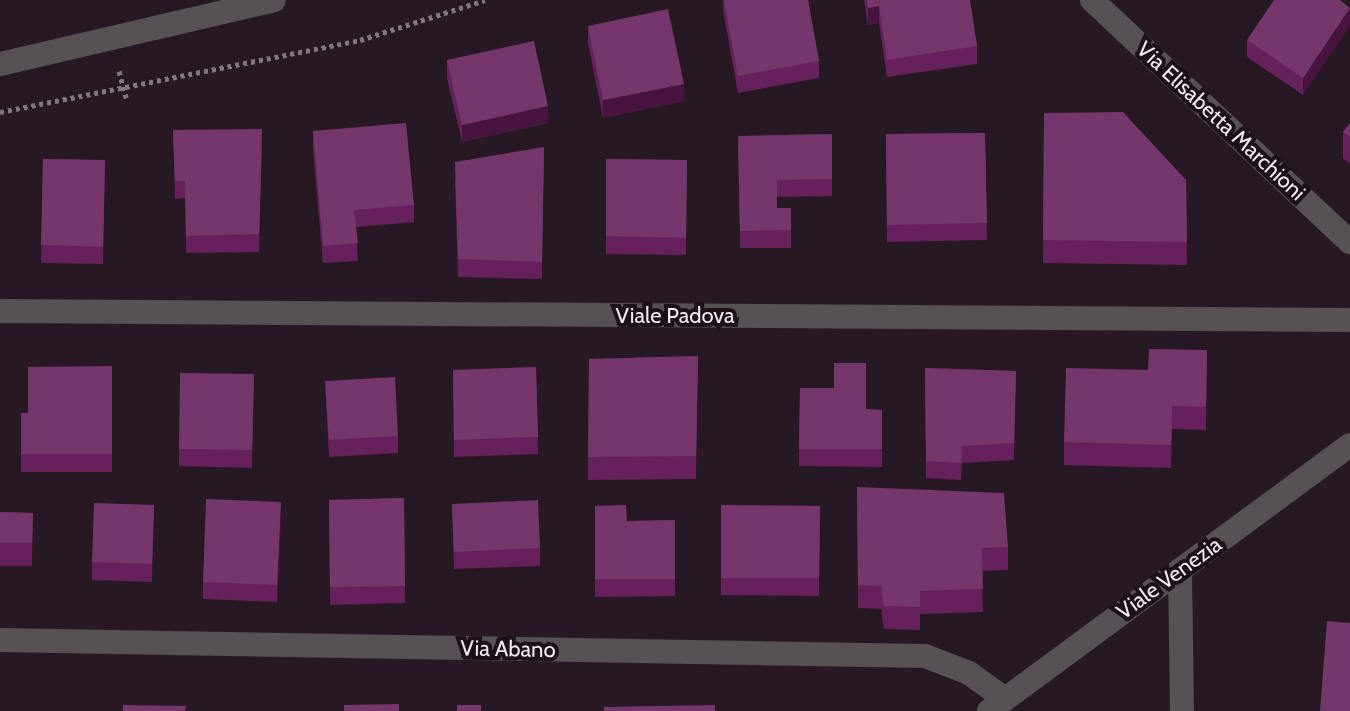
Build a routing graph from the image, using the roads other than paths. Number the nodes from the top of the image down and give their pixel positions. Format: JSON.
{"nodes":[{"id":1,"x":274,"y":0,"type":"edge"},
{"id":2,"x":1092,"y":0,"type":"edge"},
{"id":3,"x":0,"y":64,"type":"edge"},
{"id":4,"x":1350,"y":242,"type":"edge"},
{"id":5,"x":0,"y":311,"type":"edge"},
{"id":6,"x":1350,"y":320,"type":"edge"},
{"id":7,"x":1350,"y":445,"type":"edge"},
{"id":8,"x":1180,"y":570,"type":"junction"},
{"id":9,"x":0,"y":640,"type":"edge"},
{"id":10,"x":997,"y":705,"type":"edge"},
{"id":11,"x":1182,"y":711,"type":"edge"}],
"edges":[{"from":1,"to":3,"type":"street"},
{"from":2,"to":4,"type":"street","name":"Via Elisabetta Marchioni"},
{"from":5,"to":6,"type":"street","name":"Viale Padova"},
{"from":7,"to":8,"type":"street","name":"Viale Venezia"},
{"from":8,"to":10,"type":"street","name":"Viale Venezia"},
{"from":8,"to":11,"type":"street"},
{"from":9,"to":10,"type":"street","name":"Via Abano"}]}
